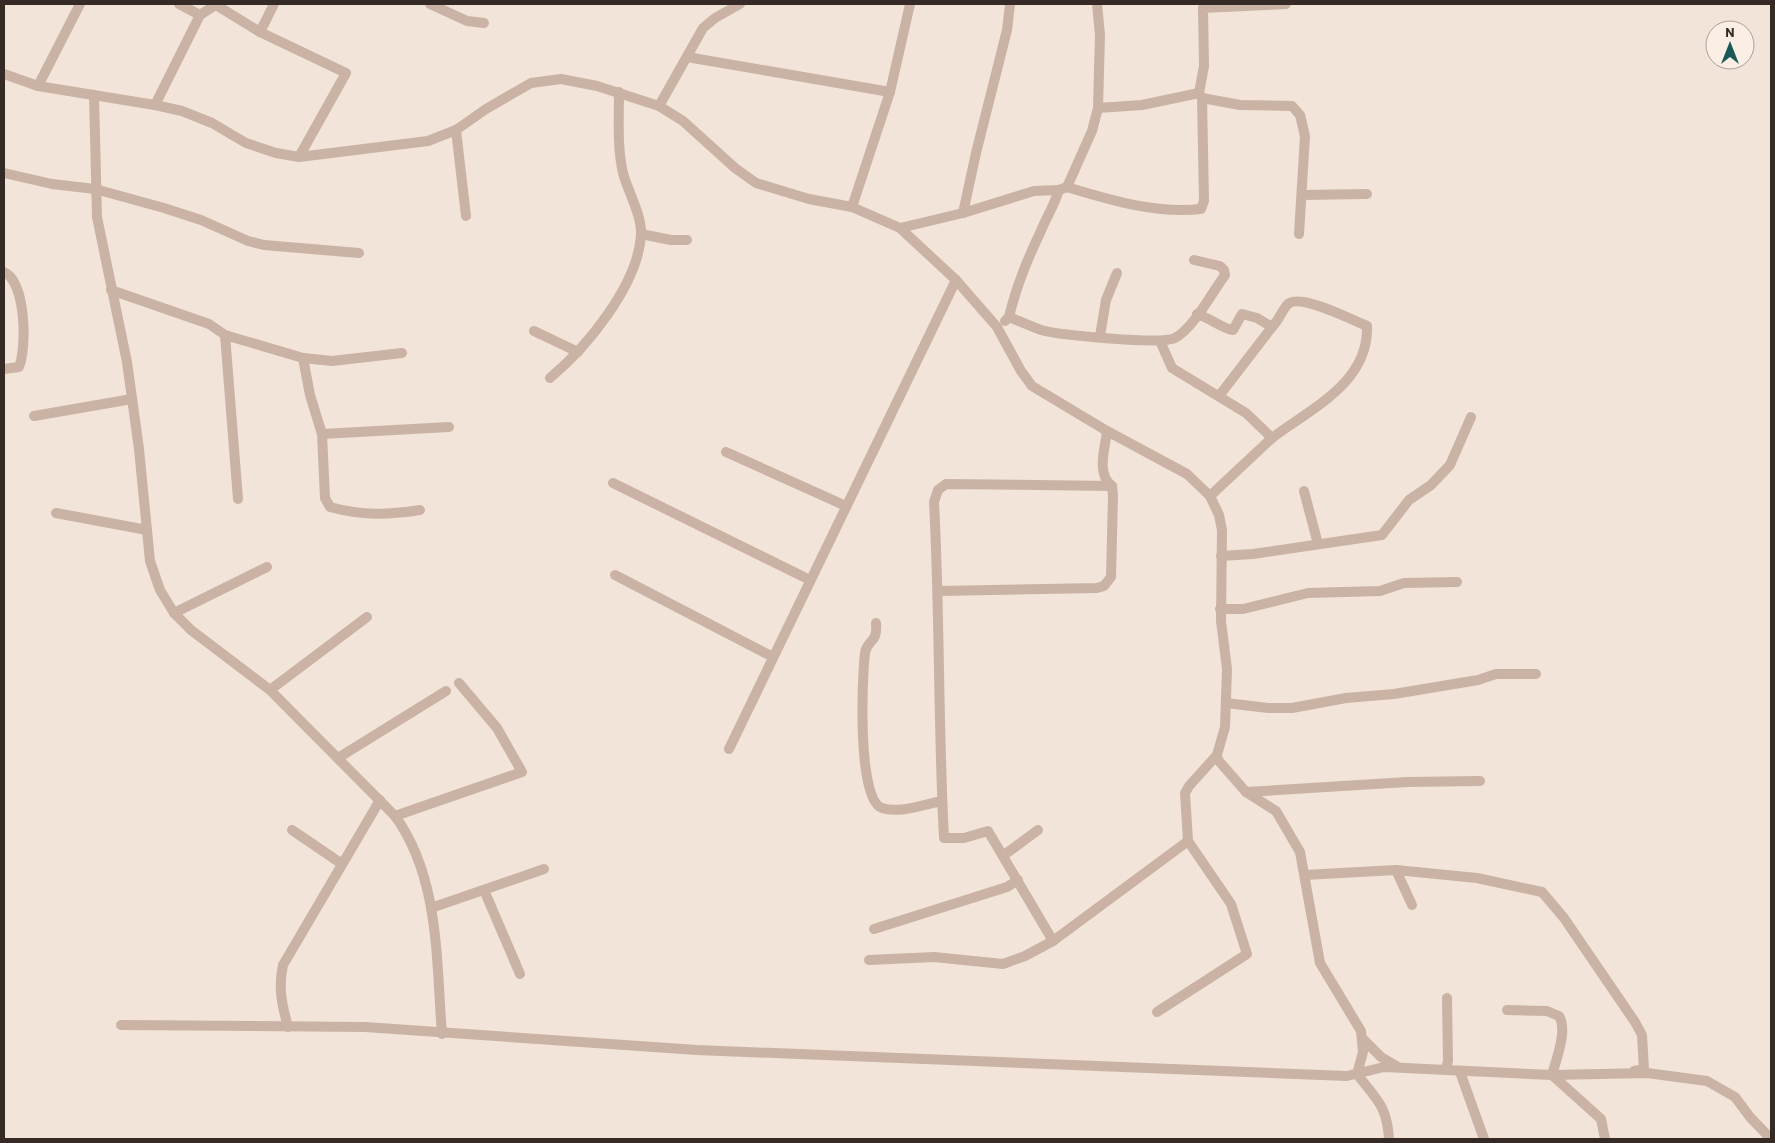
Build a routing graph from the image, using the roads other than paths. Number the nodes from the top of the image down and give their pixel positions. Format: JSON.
{"nodes":[{"id":1,"x":80,"y":4,"type":"edge"},
{"id":2,"x":178,"y":4,"type":"edge"},
{"id":3,"x":216,"y":4,"type":"edge"},
{"id":4,"x":274,"y":4,"type":"edge"},
{"id":5,"x":430,"y":4,"type":"edge"},
{"id":6,"x":740,"y":4,"type":"edge"},
{"id":7,"x":910,"y":4,"type":"edge"},
{"id":8,"x":1010,"y":4,"type":"edge"},
{"id":9,"x":1097,"y":4,"type":"edge"},
{"id":10,"x":1286,"y":4,"type":"edge"},
{"id":11,"x":200,"y":15,"type":"junction"},
{"id":12,"x":484,"y":23,"type":"dead end"},
{"id":13,"x":260,"y":32,"type":"junction"},
{"id":14,"x":687,"y":57,"type":"junction"},
{"id":15,"x":4,"y":74,"type":"edge"},
{"id":16,"x":38,"y":86,"type":"junction"},
{"id":17,"x":619,"y":92,"type":"junction"},
{"id":18,"x":890,"y":92,"type":"junction"},
{"id":19,"x":94,"y":95,"type":"junction"},
{"id":20,"x":1201,"y":95,"type":"junction"},
{"id":21,"x":155,"y":104,"type":"junction"},
{"id":22,"x":659,"y":106,"type":"junction"},
{"id":23,"x":1098,"y":108,"type":"junction"},
{"id":24,"x":456,"y":130,"type":"junction"},
{"id":25,"x":299,"y":158,"type":"junction"},
{"id":26,"x":4,"y":173,"type":"edge"},
{"id":27,"x":1063,"y":188,"type":"junction"},
{"id":28,"x":94,"y":189,"type":"junction"},
{"id":29,"x":1367,"y":194,"type":"dead end"},
{"id":30,"x":1302,"y":195,"type":"junction"},
{"id":31,"x":852,"y":207,"type":"junction"},
{"id":32,"x":963,"y":214,"type":"junction"},
{"id":33,"x":466,"y":216,"type":"dead end"},
{"id":34,"x":900,"y":228,"type":"junction"},
{"id":35,"x":641,"y":234,"type":"junction"},
{"id":36,"x":1298,"y":234,"type":"dead end"},
{"id":37,"x":687,"y":240,"type":"dead end"},
{"id":38,"x":359,"y":253,"type":"dead end"},
{"id":39,"x":1194,"y":260,"type":"dead end"},
{"id":40,"x":4,"y":272,"type":"edge"},
{"id":41,"x":1117,"y":274,"type":"dead end"},
{"id":42,"x":956,"y":280,"type":"junction"},
{"id":43,"x":111,"y":290,"type":"junction"},
{"id":44,"x":1197,"y":314,"type":"junction"},
{"id":45,"x":1009,"y":317,"type":"junction"},
{"id":46,"x":1272,"y":326,"type":"junction"},
{"id":47,"x":998,"y":327,"type":"junction"},
{"id":48,"x":534,"y":331,"type":"dead end"},
{"id":49,"x":225,"y":335,"type":"junction"},
{"id":50,"x":1100,"y":336,"type":"junction"},
{"id":51,"x":1160,"y":341,"type":"junction"},
{"id":52,"x":578,"y":352,"type":"junction"},
{"id":53,"x":402,"y":353,"type":"dead end"},
{"id":54,"x":303,"y":358,"type":"junction"},
{"id":55,"x":4,"y":369,"type":"edge"},
{"id":56,"x":550,"y":378,"type":"dead end"},
{"id":57,"x":1219,"y":396,"type":"junction"},
{"id":58,"x":132,"y":399,"type":"junction"},
{"id":59,"x":34,"y":416,"type":"dead end"},
{"id":60,"x":1471,"y":417,"type":"dead end"},
{"id":61,"x":449,"y":427,"type":"dead end"},
{"id":62,"x":1107,"y":431,"type":"junction"},
{"id":63,"x":322,"y":434,"type":"junction"},
{"id":64,"x":1272,"y":438,"type":"junction"},
{"id":65,"x":726,"y":452,"type":"dead end"},
{"id":66,"x":613,"y":483,"type":"dead end"},
{"id":67,"x":1112,"y":486,"type":"junction"},
{"id":68,"x":1304,"y":491,"type":"dead end"},
{"id":69,"x":1210,"y":496,"type":"junction"},
{"id":70,"x":238,"y":499,"type":"dead end"},
{"id":71,"x":846,"y":506,"type":"junction"},
{"id":72,"x":420,"y":510,"type":"dead end"},
{"id":73,"x":56,"y":513,"type":"dead end"},
{"id":74,"x":147,"y":530,"type":"junction"},
{"id":75,"x":1318,"y":544,"type":"junction"},
{"id":76,"x":1221,"y":556,"type":"junction"},
{"id":77,"x":267,"y":567,"type":"dead end"},
{"id":78,"x":615,"y":575,"type":"dead end"},
{"id":79,"x":810,"y":580,"type":"junction"},
{"id":80,"x":1457,"y":582,"type":"dead end"},
{"id":81,"x":939,"y":591,"type":"junction"},
{"id":82,"x":1220,"y":609,"type":"junction"},
{"id":83,"x":174,"y":613,"type":"junction"},
{"id":84,"x":368,"y":617,"type":"dead end"},
{"id":85,"x":876,"y":623,"type":"dead end"},
{"id":86,"x":773,"y":657,"type":"junction"},
{"id":87,"x":1536,"y":674,"type":"dead end"},
{"id":88,"x":459,"y":683,"type":"dead end"},
{"id":89,"x":270,"y":690,"type":"junction"},
{"id":90,"x":446,"y":692,"type":"dead end"},
{"id":91,"x":1226,"y":703,"type":"junction"},
{"id":92,"x":729,"y":749,"type":"dead end"},
{"id":93,"x":1217,"y":754,"type":"junction"},
{"id":94,"x":338,"y":758,"type":"junction"},
{"id":95,"x":1480,"y":781,"type":"dead end"},
{"id":96,"x":1246,"y":792,"type":"junction"},
{"id":97,"x":380,"y":800,"type":"junction"},
{"id":98,"x":942,"y":801,"type":"junction"},
{"id":99,"x":395,"y":816,"type":"junction"},
{"id":100,"x":292,"y":830,"type":"dead end"},
{"id":101,"x":1038,"y":830,"type":"dead end"},
{"id":102,"x":1188,"y":841,"type":"junction"},
{"id":103,"x":1004,"y":855,"type":"junction"},
{"id":104,"x":342,"y":864,"type":"junction"},
{"id":105,"x":544,"y":869,"type":"dead end"},
{"id":106,"x":1396,"y":870,"type":"junction"},
{"id":107,"x":1305,"y":875,"type":"junction"},
{"id":108,"x":1018,"y":880,"type":"junction"},
{"id":109,"x":484,"y":890,"type":"junction"},
{"id":110,"x":1412,"y":905,"type":"dead end"},
{"id":111,"x":431,"y":908,"type":"junction"},
{"id":112,"x":874,"y":929,"type":"dead end"},
{"id":113,"x":1053,"y":941,"type":"junction"},
{"id":114,"x":869,"y":960,"type":"dead end"},
{"id":115,"x":520,"y":974,"type":"dead end"},
{"id":116,"x":1447,"y":998,"type":"dead end"},
{"id":117,"x":1507,"y":1010,"type":"dead end"},
{"id":118,"x":1157,"y":1012,"type":"dead end"},
{"id":119,"x":121,"y":1025,"type":"dead end"},
{"id":120,"x":288,"y":1027,"type":"junction"},
{"id":121,"x":442,"y":1034,"type":"junction"},
{"id":122,"x":1363,"y":1039,"type":"junction"},
{"id":123,"x":1399,"y":1068,"type":"junction"},
{"id":124,"x":1446,"y":1069,"type":"junction"},
{"id":125,"x":1460,"y":1072,"type":"junction"},
{"id":126,"x":1357,"y":1074,"type":"junction"},
{"id":127,"x":1619,"y":1074,"type":"junction"},
{"id":128,"x":1552,"y":1075,"type":"junction"},
{"id":129,"x":1389,"y":1139,"type":"edge"},
{"id":130,"x":1484,"y":1139,"type":"edge"},
{"id":131,"x":1606,"y":1139,"type":"edge"},
{"id":132,"x":1771,"y":1139,"type":"edge"}],
"edges":[{"from":1,"to":16,"type":"street"},
{"from":2,"to":11,"type":"street"},
{"from":3,"to":11,"type":"street"},
{"from":3,"to":13,"type":"street"},
{"from":4,"to":13,"type":"street"},
{"from":5,"to":12,"type":"street"},
{"from":6,"to":14,"type":"street"},
{"from":7,"to":18,"type":"street"},
{"from":8,"to":32,"type":"street"},
{"from":9,"to":23,"type":"street"},
{"from":10,"to":20,"type":"street"},
{"from":11,"to":21,"type":"street"},
{"from":13,"to":25,"type":"street"},
{"from":14,"to":18,"type":"street"},
{"from":14,"to":22,"type":"street"},
{"from":15,"to":16,"type":"street"},
{"from":16,"to":19,"type":"street"},
{"from":17,"to":22,"type":"street"},
{"from":17,"to":24,"type":"street"},
{"from":17,"to":35,"type":"street"},
{"from":18,"to":31,"type":"street"},
{"from":19,"to":21,"type":"street"},
{"from":19,"to":28,"type":"street"},
{"from":20,"to":23,"type":"street"},
{"from":20,"to":27,"type":"street"},
{"from":20,"to":30,"type":"street"},
{"from":21,"to":25,"type":"street"},
{"from":22,"to":31,"type":"street"},
{"from":23,"to":27,"type":"street"},
{"from":24,"to":25,"type":"street"},
{"from":24,"to":33,"type":"street"},
{"from":26,"to":28,"type":"street"},
{"from":27,"to":32,"type":"street"},
{"from":27,"to":45,"type":"street"},
{"from":28,"to":38,"type":"street"},
{"from":28,"to":43,"type":"street"},
{"from":29,"to":30,"type":"street"},
{"from":30,"to":36,"type":"street"},
{"from":31,"to":34,"type":"street"},
{"from":32,"to":34,"type":"street"},
{"from":34,"to":42,"type":"street"},
{"from":35,"to":37,"type":"street"},
{"from":35,"to":52,"type":"street"},
{"from":39,"to":44,"type":"street"},
{"from":40,"to":55,"type":"street"},
{"from":41,"to":50,"type":"street"},
{"from":42,"to":47,"type":"street"},
{"from":42,"to":71,"type":"street"},
{"from":43,"to":49,"type":"street"},
{"from":43,"to":58,"type":"street"},
{"from":44,"to":46,"type":"street"},
{"from":44,"to":51,"type":"street"},
{"from":45,"to":47,"type":"street"},
{"from":45,"to":50,"type":"street"},
{"from":46,"to":57,"type":"street"},
{"from":46,"to":64,"type":"street"},
{"from":47,"to":62,"type":"street"},
{"from":48,"to":52,"type":"street"},
{"from":49,"to":54,"type":"street"},
{"from":49,"to":70,"type":"street"},
{"from":50,"to":51,"type":"street"},
{"from":51,"to":57,"type":"street"},
{"from":52,"to":56,"type":"street"},
{"from":53,"to":54,"type":"street"},
{"from":54,"to":63,"type":"street"},
{"from":57,"to":64,"type":"street"},
{"from":58,"to":59,"type":"street"},
{"from":58,"to":74,"type":"street"},
{"from":60,"to":75,"type":"street"},
{"from":61,"to":63,"type":"street"},
{"from":62,"to":67,"type":"street"},
{"from":62,"to":69,"type":"street"},
{"from":63,"to":72,"type":"street"},
{"from":64,"to":69,"type":"street"},
{"from":65,"to":71,"type":"street"},
{"from":66,"to":79,"type":"street"},
{"from":67,"to":81,"type":"street"},
{"from":67,"to":81,"type":"street"},
{"from":68,"to":75,"type":"street"},
{"from":69,"to":76,"type":"street"},
{"from":71,"to":79,"type":"street"},
{"from":73,"to":74,"type":"street"},
{"from":74,"to":83,"type":"street"},
{"from":75,"to":76,"type":"street"},
{"from":76,"to":82,"type":"street"},
{"from":77,"to":83,"type":"street"},
{"from":78,"to":86,"type":"street"},
{"from":79,"to":86,"type":"street"},
{"from":80,"to":82,"type":"street"},
{"from":81,"to":98,"type":"street"},
{"from":82,"to":91,"type":"street"},
{"from":83,"to":89,"type":"street"},
{"from":84,"to":89,"type":"street"},
{"from":85,"to":98,"type":"street"},
{"from":86,"to":92,"type":"street"},
{"from":87,"to":91,"type":"street"},
{"from":88,"to":99,"type":"street"},
{"from":89,"to":94,"type":"street"},
{"from":90,"to":94,"type":"street"},
{"from":91,"to":93,"type":"street"},
{"from":93,"to":96,"type":"street"},
{"from":93,"to":102,"type":"street"},
{"from":94,"to":97,"type":"street"},
{"from":95,"to":96,"type":"street"},
{"from":96,"to":107,"type":"street"},
{"from":97,"to":99,"type":"street"},
{"from":97,"to":104,"type":"street"},
{"from":98,"to":103,"type":"street"},
{"from":99,"to":111,"type":"street"},
{"from":100,"to":104,"type":"street"},
{"from":101,"to":103,"type":"street"},
{"from":102,"to":113,"type":"street"},
{"from":102,"to":118,"type":"street"},
{"from":103,"to":108,"type":"street"},
{"from":104,"to":120,"type":"street"},
{"from":105,"to":109,"type":"street"},
{"from":106,"to":107,"type":"street"},
{"from":106,"to":110,"type":"street"},
{"from":106,"to":127,"type":"street"},
{"from":107,"to":122,"type":"street"},
{"from":108,"to":112,"type":"street"},
{"from":108,"to":113,"type":"street"},
{"from":109,"to":111,"type":"street"},
{"from":109,"to":115,"type":"street"},
{"from":111,"to":121,"type":"street"},
{"from":113,"to":114,"type":"street"},
{"from":116,"to":124,"type":"street"},
{"from":117,"to":128,"type":"street"},
{"from":119,"to":120,"type":"street"},
{"from":120,"to":121,"type":"street"},
{"from":121,"to":126,"type":"street"},
{"from":122,"to":123,"type":"street"},
{"from":122,"to":126,"type":"street"},
{"from":123,"to":124,"type":"street"},
{"from":123,"to":126,"type":"street"},
{"from":124,"to":125,"type":"street"},
{"from":125,"to":128,"type":"street"},
{"from":125,"to":130,"type":"street"},
{"from":126,"to":129,"type":"street"},
{"from":127,"to":128,"type":"street"},
{"from":127,"to":132,"type":"street"},
{"from":128,"to":131,"type":"street"}]}
